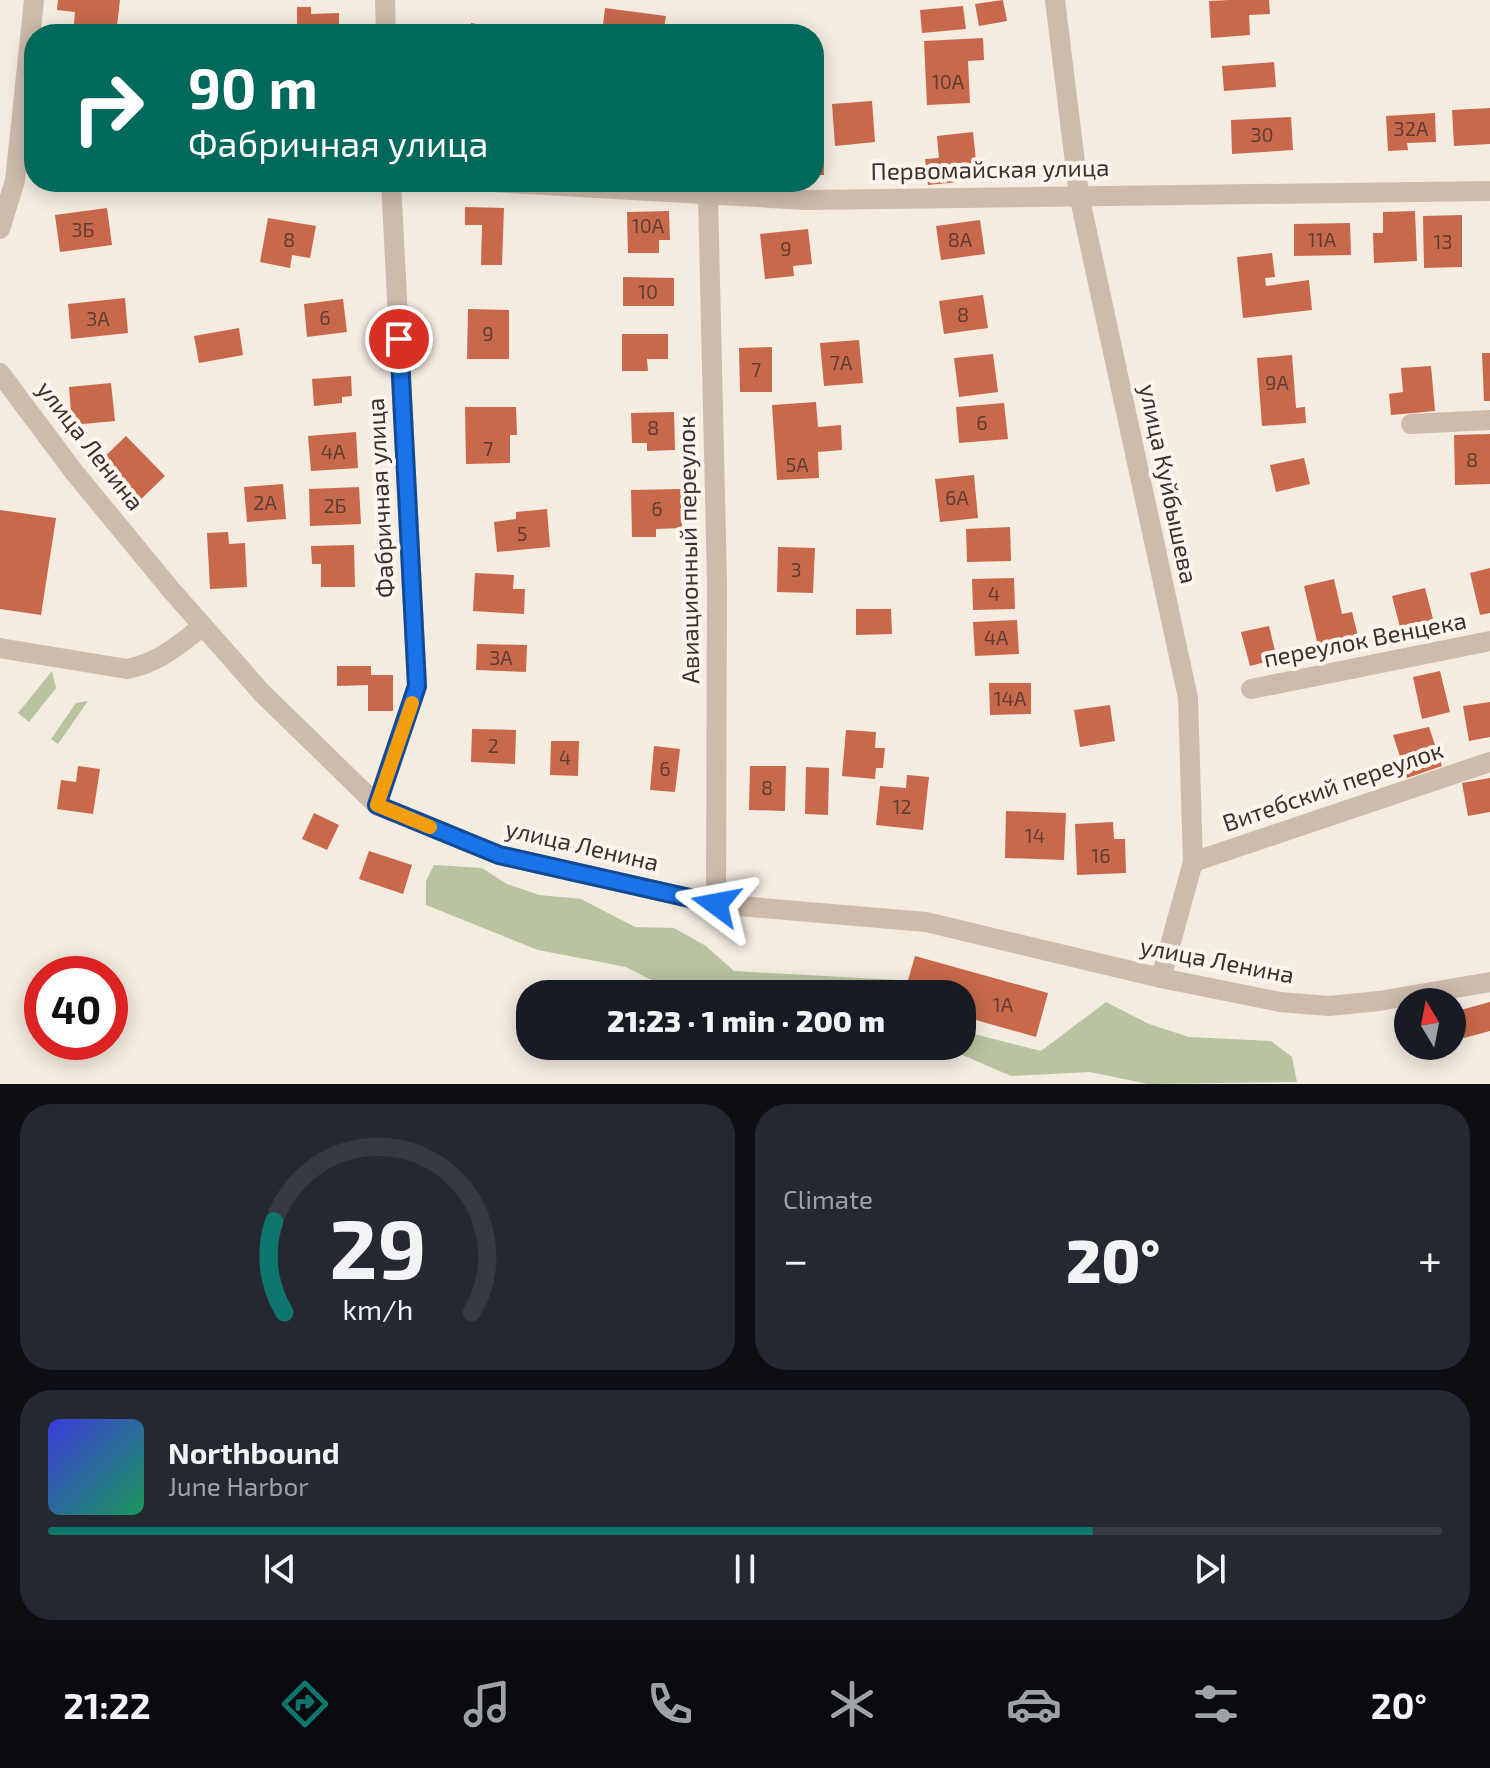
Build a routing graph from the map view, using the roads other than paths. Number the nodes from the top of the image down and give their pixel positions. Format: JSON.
{"nodes":[{"id":1,"x":34,"y":0,"type":"edge"},
{"id":2,"x":385,"y":0,"type":"edge"},
{"id":3,"x":1055,"y":0,"type":"edge"},
{"id":4,"x":33,"y":24,"type":"edge"},
{"id":5,"x":386,"y":24,"type":"edge"},
{"id":6,"x":24,"y":181,"type":"edge"},
{"id":7,"x":1490,"y":191,"type":"edge"},
{"id":8,"x":392,"y":192,"type":"edge"},
{"id":9,"x":658,"y":192,"type":"edge"},
{"id":10,"x":708,"y":195,"type":"junction"},
{"id":11,"x":1079,"y":195,"type":"junction"},
{"id":12,"x":0,"y":229,"type":"edge"},
{"id":13,"x":0,"y":373,"type":"edge"},
{"id":14,"x":1490,"y":420,"type":"edge"},
{"id":15,"x":1411,"y":424,"type":"dead end"},
{"id":16,"x":203,"y":626,"type":"junction"},
{"id":17,"x":1490,"y":641,"type":"edge"},
{"id":18,"x":0,"y":648,"type":"edge"},
{"id":19,"x":1251,"y":689,"type":"dead end"},
{"id":20,"x":1490,"y":762,"type":"edge"},
{"id":21,"x":377,"y":805,"type":"junction"},
{"id":22,"x":1193,"y":862,"type":"junction"},
{"id":23,"x":716,"y":904,"type":"junction"},
{"id":24,"x":1161,"y":978,"type":"junction"},
{"id":25,"x":1490,"y":982,"type":"edge"}],
"edges":[{"from":1,"to":4,"type":"street"},
{"from":2,"to":5,"type":"street"},
{"from":3,"to":11,"type":"street","name":"улица Куйбышева"},
{"from":6,"to":12,"type":"street"},
{"from":7,"to":11,"type":"street","name":"Первомайская улица"},
{"from":8,"to":21,"type":"street","name":"Фабричная улица"},
{"from":9,"to":10,"type":"street","name":"Первомайская улица"},
{"from":10,"to":11,"type":"street","name":"Первомайская улица"},
{"from":10,"to":23,"type":"street","name":"Авиационный переулок"},
{"from":11,"to":22,"type":"street","name":"улица Куйбышева"},
{"from":13,"to":16,"type":"street","name":"улица Ленина"},
{"from":14,"to":15,"type":"street"},
{"from":16,"to":18,"type":"street"},
{"from":16,"to":21,"type":"street","name":"улица Ленина"},
{"from":17,"to":19,"type":"street","name":"переулок Венцека"},
{"from":20,"to":22,"type":"street","name":"Витебский переулок"},
{"from":21,"to":23,"type":"street","name":"улица Ленина"},
{"from":22,"to":24,"type":"street","name":"улица Куйбышева"},
{"from":23,"to":24,"type":"street","name":"улица Ленина"},
{"from":24,"to":25,"type":"street","name":"улица Ленина"}]}
